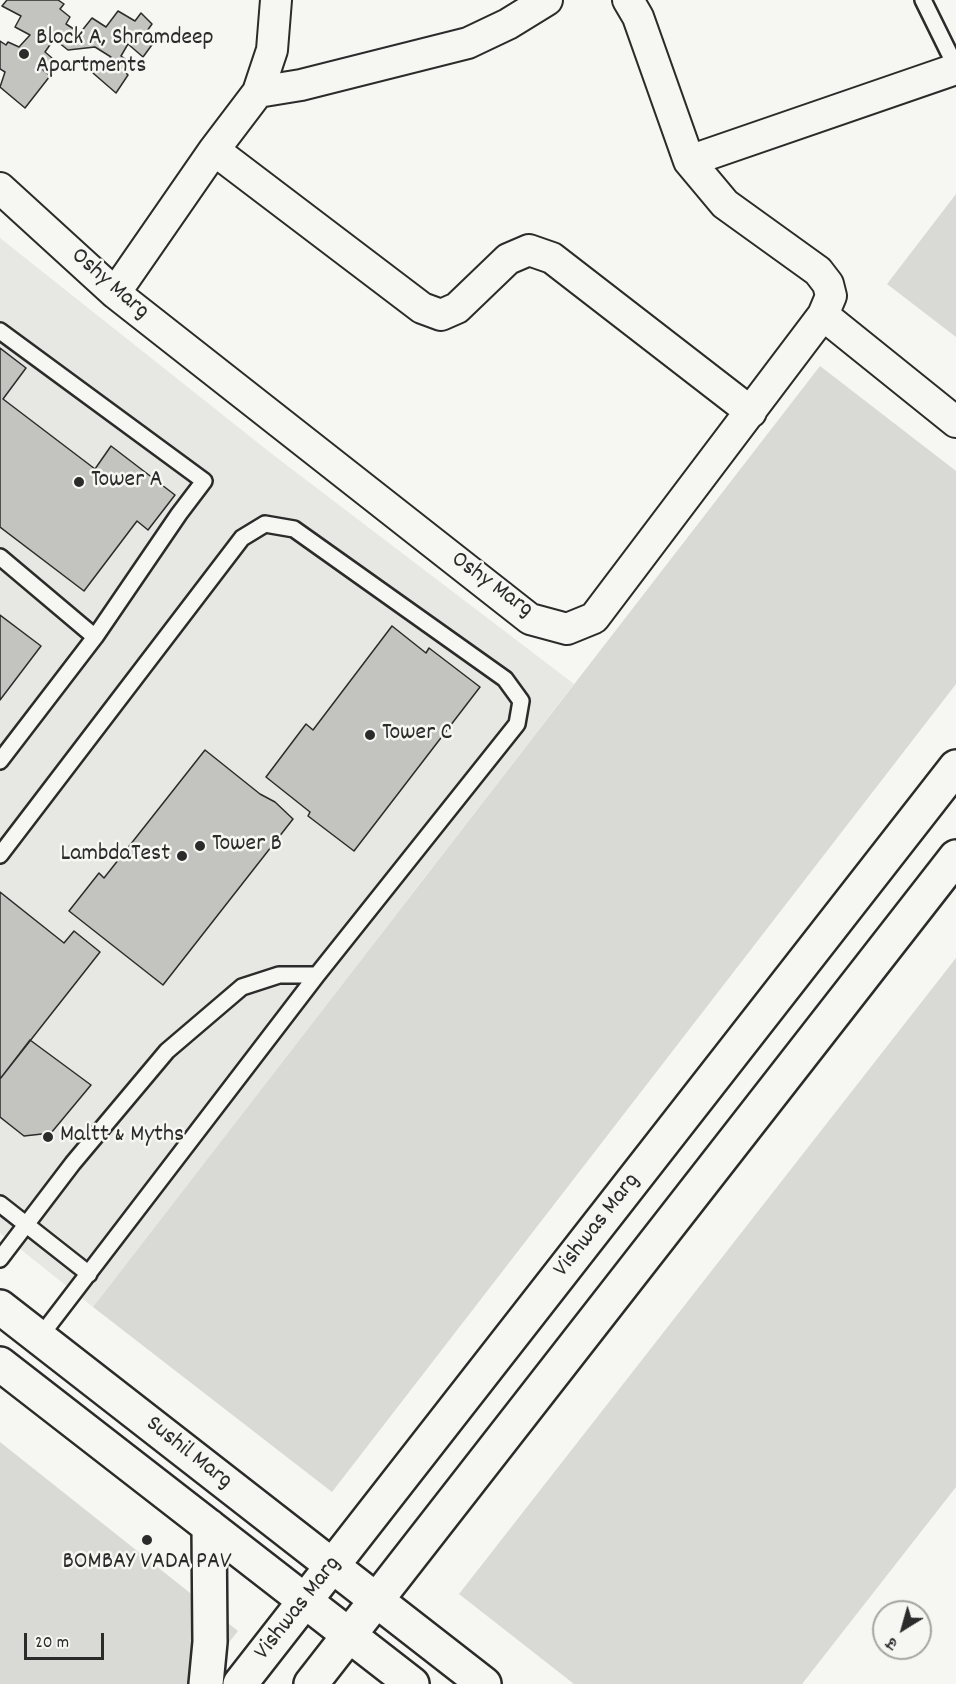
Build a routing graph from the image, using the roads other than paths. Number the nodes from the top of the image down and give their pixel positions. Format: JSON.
{"nodes":[{"id":1,"x":276,"y":0,"type":"edge"},
{"id":2,"x":547,"y":0,"type":"edge"},
{"id":3,"x":628,"y":0,"type":"edge"},
{"id":4,"x":922,"y":0,"type":"edge"},
{"id":5,"x":956,"y":68,"type":"edge"},
{"id":6,"x":258,"y":92,"type":"junction"},
{"id":7,"x":214,"y":150,"type":"junction"},
{"id":8,"x":689,"y":161,"type":"junction"},
{"id":9,"x":0,"y":188,"type":"edge"},
{"id":10,"x":115,"y":293,"type":"junction"},
{"id":11,"x":823,"y":315,"type":"junction"},
{"id":12,"x":0,"y":330,"type":"edge"},
{"id":13,"x":751,"y":412,"type":"junction"},
{"id":14,"x":956,"y":422,"type":"edge"},
{"id":15,"x":0,"y":556,"type":"edge"},
{"id":16,"x":95,"y":637,"type":"junction"},
{"id":17,"x":0,"y":761,"type":"edge"},
{"id":18,"x":956,"y":767,"type":"edge"},
{"id":19,"x":0,"y":855,"type":"edge"},
{"id":20,"x":956,"y":857,"type":"edge"},
{"id":21,"x":317,"y":975,"type":"junction"},
{"id":22,"x":0,"y":1203,"type":"edge"},
{"id":23,"x":26,"y":1226,"type":"junction"},
{"id":24,"x":0,"y":1259,"type":"edge"},
{"id":25,"x":89,"y":1274,"type":"junction"},
{"id":26,"x":0,"y":1307,"type":"edge"},
{"id":27,"x":39,"y":1338,"type":"junction"},
{"id":28,"x":0,"y":1364,"type":"edge"},
{"id":29,"x":209,"y":1526,"type":"junction"},
{"id":30,"x":332,"y":1566,"type":"junction"},
{"id":31,"x":376,"y":1600,"type":"junction"},
{"id":32,"x":305,"y":1601,"type":"junction"},
{"id":33,"x":349,"y":1635,"type":"junction"},
{"id":34,"x":206,"y":1684,"type":"edge"},
{"id":35,"x":240,"y":1684,"type":"edge"},
{"id":36,"x":311,"y":1684,"type":"edge"},
{"id":37,"x":412,"y":1684,"type":"edge"},
{"id":38,"x":484,"y":1684,"type":"edge"}],
"edges":[{"from":1,"to":6,"type":"street"},
{"from":2,"to":6,"type":"street"},
{"from":3,"to":8,"type":"street"},
{"from":4,"to":5,"type":"lane"},
{"from":5,"to":8,"type":"street"},
{"from":6,"to":7,"type":"street"},
{"from":7,"to":10,"type":"street"},
{"from":7,"to":13,"type":"street"},
{"from":8,"to":11,"type":"street"},
{"from":9,"to":10,"type":"street","name":"Oshy Marg"},
{"from":10,"to":13,"type":"street","name":"Oshy Marg"},
{"from":11,"to":13,"type":"street","name":"Oshy Marg"},
{"from":11,"to":14,"type":"street"},
{"from":12,"to":16,"type":"lane"},
{"from":15,"to":16,"type":"lane"},
{"from":16,"to":17,"type":"lane"},
{"from":18,"to":30,"type":"street","name":"Vishwas Marg"},
{"from":19,"to":21,"type":"lane"},
{"from":20,"to":31,"type":"street"},
{"from":21,"to":23,"type":"lane"},
{"from":21,"to":25,"type":"lane"},
{"from":22,"to":23,"type":"lane"},
{"from":23,"to":24,"type":"lane"},
{"from":23,"to":25,"type":"lane"},
{"from":25,"to":27,"type":"lane"},
{"from":26,"to":27,"type":"street","name":"Sushil Marg"},
{"from":27,"to":30,"type":"street","name":"Sushil Marg"},
{"from":28,"to":29,"type":"street","name":"Sushil Marg"},
{"from":29,"to":32,"type":"street","name":"Sushil Marg"},
{"from":29,"to":34,"type":"street"},
{"from":30,"to":31,"type":"street","name":"Sushil Marg"},
{"from":30,"to":32,"type":"street","name":"Vishwas Marg"},
{"from":31,"to":33,"type":"street"},
{"from":31,"to":38,"type":"street","name":"Sushil Marg"},
{"from":32,"to":33,"type":"street","name":"Sushil Marg"},
{"from":32,"to":35,"type":"street","name":"Vishwas Marg"},
{"from":33,"to":36,"type":"street"},
{"from":33,"to":37,"type":"street","name":"Sushil Marg"}]}
